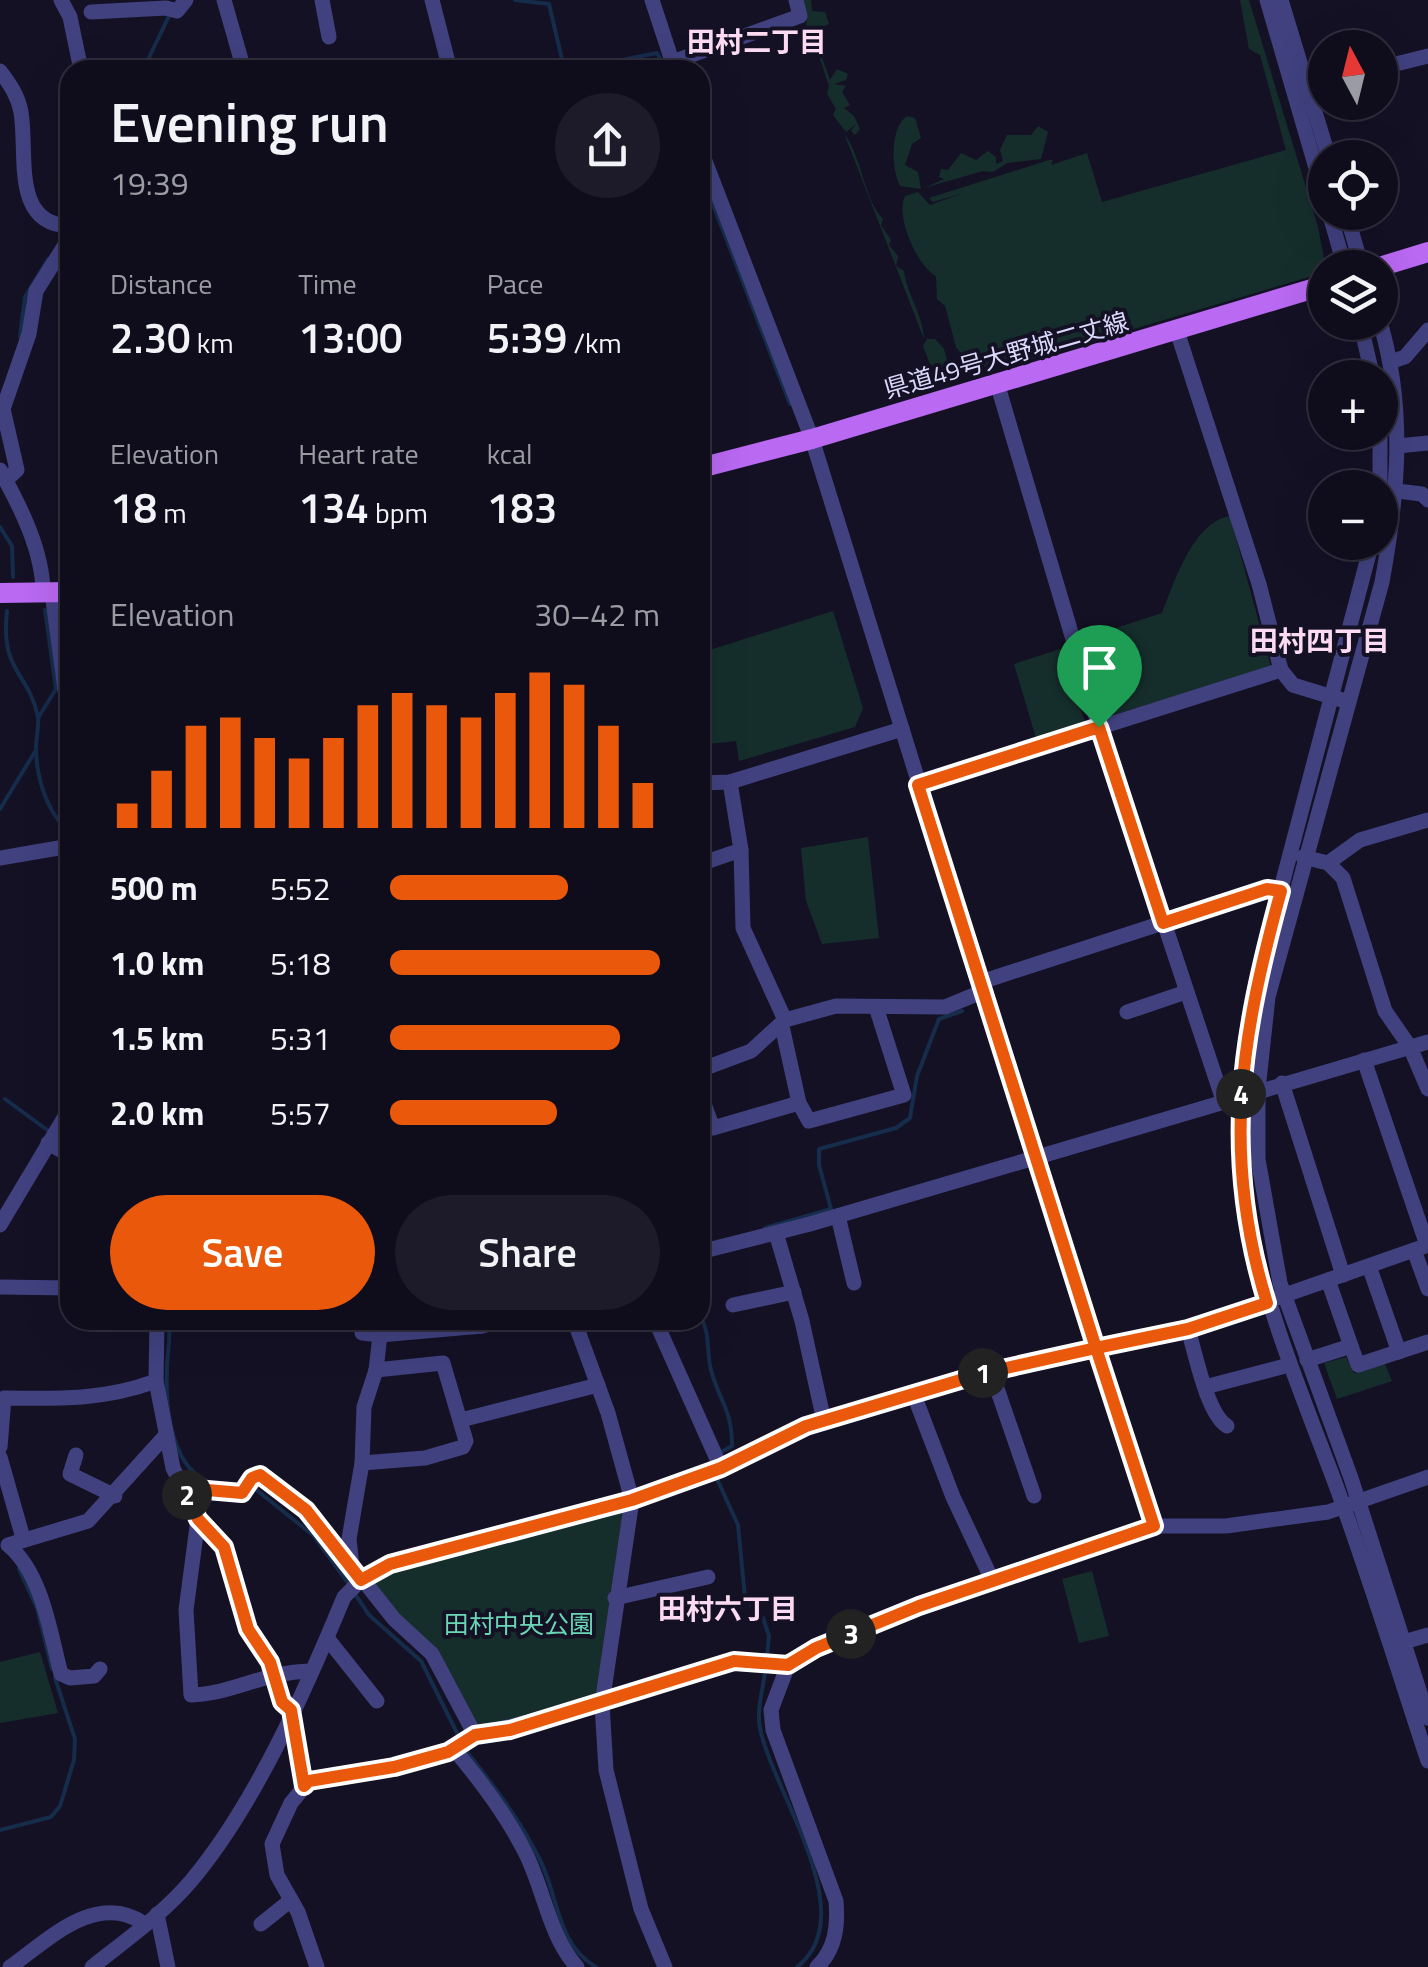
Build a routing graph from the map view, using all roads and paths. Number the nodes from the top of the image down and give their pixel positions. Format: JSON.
{"nodes":[{"id":1,"x":60,"y":0,"type":"edge"},
{"id":2,"x":186,"y":0,"type":"edge"},
{"id":3,"x":224,"y":0,"type":"edge"},
{"id":4,"x":322,"y":0,"type":"edge"},
{"id":5,"x":432,"y":0,"type":"edge"},
{"id":6,"x":652,"y":0,"type":"edge"},
{"id":7,"x":796,"y":0,"type":"edge"},
{"id":8,"x":1267,"y":0,"type":"edge"},
{"id":9,"x":1281,"y":0,"type":"edge"},
{"id":10,"x":91,"y":12,"type":"dead end"},
{"id":11,"x":328,"y":37,"type":"dead end"},
{"id":12,"x":1428,"y":56,"type":"edge"},
{"id":13,"x":79,"y":60,"type":"edge"},
{"id":14,"x":241,"y":60,"type":"edge"},
{"id":15,"x":447,"y":60,"type":"edge"},
{"id":16,"x":672,"y":60,"type":"edge"},
{"id":17,"x":689,"y":60,"type":"edge"},
{"id":18,"x":1398,"y":64,"type":"edge"},
{"id":19,"x":0,"y":71,"type":"edge"},
{"id":20,"x":1306,"y":82,"type":"joint"},
{"id":21,"x":1324,"y":140,"type":"edge"},
{"id":22,"x":1308,"y":141,"type":"edge"},
{"id":23,"x":711,"y":208,"type":"edge"},
{"id":24,"x":60,"y":224,"type":"edge"},
{"id":25,"x":60,"y":243,"type":"edge"},
{"id":26,"x":1428,"y":252,"type":"edge"},
{"id":27,"x":1398,"y":261,"type":"edge"},
{"id":28,"x":1308,"y":290,"type":"edge"},
{"id":29,"x":1428,"y":330,"type":"edge"},
{"id":30,"x":1177,"y":332,"type":"junction"},
{"id":31,"x":1396,"y":360,"type":"edge"},
{"id":32,"x":997,"y":383,"type":"junction"},
{"id":33,"x":812,"y":438,"type":"junction"},
{"id":34,"x":1428,"y":442,"type":"edge"},
{"id":35,"x":1398,"y":446,"type":"edge"},
{"id":36,"x":710,"y":465,"type":"edge"},
{"id":37,"x":3,"y":475,"type":"edge"},
{"id":38,"x":1398,"y":492,"type":"edge"},
{"id":39,"x":1428,"y":500,"type":"edge"},
{"id":40,"x":1368,"y":560,"type":"edge"},
{"id":41,"x":1383,"y":560,"type":"edge"},
{"id":42,"x":0,"y":593,"type":"edge"},
{"id":43,"x":55,"y":593,"type":"edge"},
{"id":44,"x":60,"y":635,"type":"edge"},
{"id":45,"x":1281,"y":670,"type":"junction"},
{"id":46,"x":1340,"y":700,"type":"junction"},
{"id":47,"x":1099,"y":727,"type":"junction"},
{"id":48,"x":902,"y":730,"type":"junction"},
{"id":49,"x":730,"y":782,"type":"junction"},
{"id":50,"x":710,"y":783,"type":"edge"},
{"id":51,"x":918,"y":785,"type":"junction"},
{"id":52,"x":1428,"y":820,"type":"edge"},
{"id":53,"x":60,"y":848,"type":"edge"},
{"id":54,"x":740,"y":850,"type":"junction"},
{"id":55,"x":1304,"y":857,"type":"junction"},
{"id":56,"x":0,"y":858,"type":"edge"},
{"id":57,"x":710,"y":860,"type":"edge"},
{"id":58,"x":1328,"y":862,"type":"junction"},
{"id":59,"x":1281,"y":891,"type":"junction"},
{"id":60,"x":1163,"y":923,"type":"junction"},
{"id":61,"x":982,"y":986,"type":"junction"},
{"id":62,"x":1186,"y":992,"type":"junction"},
{"id":63,"x":876,"y":1007,"type":"junction"},
{"id":64,"x":1127,"y":1012,"type":"dead end"},
{"id":65,"x":784,"y":1023,"type":"junction"},
{"id":66,"x":1428,"y":1042,"type":"edge"},
{"id":67,"x":1410,"y":1046,"type":"junction"},
{"id":68,"x":1364,"y":1060,"type":"junction"},
{"id":69,"x":710,"y":1066,"type":"edge"},
{"id":70,"x":1282,"y":1083,"type":"junction"},
{"id":71,"x":1428,"y":1089,"type":"edge"},
{"id":72,"x":1258,"y":1090,"type":"junction"},
{"id":73,"x":1241,"y":1095,"type":"junction"},
{"id":74,"x":1224,"y":1100,"type":"junction"},
{"id":75,"x":799,"y":1103,"type":"junction"},
{"id":76,"x":710,"y":1118,"type":"edge"},
{"id":77,"x":60,"y":1124,"type":"edge"},
{"id":78,"x":48,"y":1143,"type":"junction"},
{"id":79,"x":60,"y":1150,"type":"edge"},
{"id":80,"x":1035,"y":1155,"type":"junction"},
{"id":81,"x":838,"y":1216,"type":"junction"},
{"id":82,"x":0,"y":1225,"type":"edge"},
{"id":83,"x":776,"y":1233,"type":"junction"},
{"id":84,"x":1423,"y":1246,"type":"edge"},
{"id":85,"x":710,"y":1250,"type":"edge"},
{"id":86,"x":1369,"y":1266,"type":"junction"},
{"id":87,"x":1336,"y":1277,"type":"junction"},
{"id":88,"x":854,"y":1283,"type":"dead end"},
{"id":89,"x":0,"y":1287,"type":"edge"},
{"id":90,"x":60,"y":1288,"type":"edge"},
{"id":91,"x":1428,"y":1289,"type":"edge"},
{"id":92,"x":794,"y":1292,"type":"junction"},
{"id":93,"x":1284,"y":1296,"type":"junction"},
{"id":94,"x":1267,"y":1303,"type":"junction"},
{"id":95,"x":734,"y":1305,"type":"dead end"},
{"id":96,"x":1188,"y":1329,"type":"junction"},
{"id":97,"x":158,"y":1330,"type":"edge"},
{"id":98,"x":362,"y":1330,"type":"edge"},
{"id":99,"x":422,"y":1330,"type":"edge"},
{"id":100,"x":578,"y":1330,"type":"edge"},
{"id":101,"x":659,"y":1330,"type":"edge"},
{"id":102,"x":380,"y":1335,"type":"junction"},
{"id":103,"x":1428,"y":1342,"type":"edge"},
{"id":104,"x":1350,"y":1346,"type":"junction"},
{"id":105,"x":1096,"y":1348,"type":"junction"},
{"id":106,"x":1399,"y":1352,"type":"junction"},
{"id":107,"x":1307,"y":1360,"type":"junction"},
{"id":108,"x":1289,"y":1366,"type":"junction"},
{"id":109,"x":376,"y":1370,"type":"junction"},
{"id":110,"x":991,"y":1371,"type":"junction"},
{"id":111,"x":156,"y":1381,"type":"junction"},
{"id":112,"x":598,"y":1385,"type":"junction"},
{"id":113,"x":1205,"y":1387,"type":"junction"},
{"id":114,"x":914,"y":1395,"type":"junction"},
{"id":115,"x":461,"y":1420,"type":"junction"},
{"id":116,"x":824,"y":1422,"type":"junction"},
{"id":117,"x":1227,"y":1426,"type":"dead end"},
{"id":118,"x":166,"y":1435,"type":"junction"},
{"id":119,"x":0,"y":1447,"type":"edge"},
{"id":120,"x":76,"y":1455,"type":"dead end"},
{"id":121,"x":0,"y":1457,"type":"edge"},
{"id":122,"x":362,"y":1463,"type":"junction"},
{"id":123,"x":721,"y":1468,"type":"junction"},
{"id":124,"x":1428,"y":1477,"type":"edge"},
{"id":125,"x":184,"y":1488,"type":"junction"},
{"id":126,"x":115,"y":1496,"type":"junction"},
{"id":127,"x":1034,"y":1496,"type":"dead end"},
{"id":128,"x":632,"y":1500,"type":"junction"},
{"id":129,"x":1351,"y":1506,"type":"junction"},
{"id":130,"x":198,"y":1519,"type":"junction"},
{"id":131,"x":1154,"y":1526,"type":"junction"},
{"id":132,"x":10,"y":1544,"type":"edge"},
{"id":133,"x":356,"y":1573,"type":"junction"},
{"id":134,"x":708,"y":1578,"type":"dead end"},
{"id":135,"x":993,"y":1582,"type":"junction"},
{"id":136,"x":615,"y":1598,"type":"junction"},
{"id":137,"x":1428,"y":1635,"type":"edge"},
{"id":138,"x":327,"y":1638,"type":"junction"},
{"id":139,"x":1396,"y":1644,"type":"junction"},
{"id":140,"x":773,"y":1662,"type":"junction"},
{"id":141,"x":100,"y":1669,"type":"dead end"},
{"id":142,"x":275,"y":1672,"type":"junction"},
{"id":143,"x":310,"y":1672,"type":"junction"},
{"id":144,"x":377,"y":1701,"type":"dead end"},
{"id":145,"x":602,"y":1704,"type":"junction"},
{"id":146,"x":291,"y":1710,"type":"junction"},
{"id":147,"x":1428,"y":1718,"type":"edge"},
{"id":148,"x":463,"y":1742,"type":"junction"},
{"id":149,"x":1428,"y":1760,"type":"edge"},
{"id":150,"x":304,"y":1786,"type":"junction"},
{"id":151,"x":291,"y":1900,"type":"junction"},
{"id":152,"x":151,"y":1919,"type":"junction"},
{"id":153,"x":261,"y":1924,"type":"dead end"},
{"id":154,"x":99,"y":1965,"type":"edge"},
{"id":155,"x":10,"y":1967,"type":"edge"},
{"id":156,"x":168,"y":1967,"type":"edge"},
{"id":157,"x":316,"y":1967,"type":"edge"},
{"id":158,"x":576,"y":1967,"type":"edge"},
{"id":159,"x":665,"y":1967,"type":"edge"},
{"id":160,"x":817,"y":1967,"type":"edge"}],
"edges":[{"from":1,"to":13,"type":"street"},
{"from":2,"to":10,"type":"street"},
{"from":3,"to":14,"type":"street"},
{"from":4,"to":11,"type":"street"},
{"from":5,"to":15,"type":"street"},
{"from":6,"to":16,"type":"street"},
{"from":7,"to":17,"type":"street"},
{"from":8,"to":22,"type":"street"},
{"from":9,"to":20,"type":"street"},
{"from":12,"to":18,"type":"street"},
{"from":19,"to":24,"type":"street"},
{"from":20,"to":21,"type":"street"},
{"from":23,"to":33,"type":"street"},
{"from":25,"to":37,"type":"street"},
{"from":26,"to":27,"type":"main road"},
{"from":28,"to":30,"type":"main road","name":"県道49号大野城二丈線"},
{"from":29,"to":31,"type":"street"},
{"from":30,"to":32,"type":"main road","name":"県道49号大野城二丈線"},
{"from":30,"to":45,"type":"street"},
{"from":32,"to":33,"type":"main road","name":"県道49号大野城二丈線"},
{"from":32,"to":47,"type":"street"},
{"from":33,"to":36,"type":"main road","name":"県道49号大野城二丈線"},
{"from":33,"to":48,"type":"street"},
{"from":34,"to":35,"type":"street"},
{"from":37,"to":43,"type":"street"},
{"from":38,"to":39,"type":"street"},
{"from":40,"to":46,"type":"street"},
{"from":41,"to":46,"type":"street"},
{"from":42,"to":43,"type":"main road"},
{"from":43,"to":44,"type":"street"},
{"from":45,"to":46,"type":"street"},
{"from":45,"to":47,"type":"street"},
{"from":46,"to":55,"type":"street"},
{"from":46,"to":59,"type":"street"},
{"from":47,"to":51,"type":"street"},
{"from":47,"to":60,"type":"street"},
{"from":48,"to":49,"type":"street"},
{"from":48,"to":51,"type":"street"},
{"from":49,"to":50,"type":"street"},
{"from":49,"to":54,"type":"street"},
{"from":51,"to":61,"type":"street"},
{"from":52,"to":58,"type":"street"},
{"from":53,"to":56,"type":"street"},
{"from":54,"to":57,"type":"street"},
{"from":54,"to":65,"type":"street"},
{"from":55,"to":58,"type":"street"},
{"from":55,"to":72,"type":"street"},
{"from":58,"to":67,"type":"street"},
{"from":59,"to":60,"type":"street"},
{"from":59,"to":73,"type":"street"},
{"from":60,"to":61,"type":"street"},
{"from":60,"to":62,"type":"street"},
{"from":61,"to":63,"type":"street"},
{"from":61,"to":80,"type":"street"},
{"from":62,"to":64,"type":"street"},
{"from":62,"to":74,"type":"street"},
{"from":63,"to":65,"type":"street"},
{"from":63,"to":75,"type":"street"},
{"from":65,"to":69,"type":"street"},
{"from":65,"to":75,"type":"street"},
{"from":66,"to":67,"type":"street"},
{"from":67,"to":68,"type":"street"},
{"from":67,"to":71,"type":"street"},
{"from":68,"to":70,"type":"street"},
{"from":68,"to":84,"type":"street"},
{"from":70,"to":72,"type":"street"},
{"from":70,"to":87,"type":"street"},
{"from":72,"to":73,"type":"street"},
{"from":72,"to":93,"type":"street"},
{"from":73,"to":74,"type":"street"},
{"from":73,"to":94,"type":"street"},
{"from":74,"to":80,"type":"street"},
{"from":75,"to":76,"type":"street"},
{"from":77,"to":78,"type":"street"},
{"from":78,"to":79,"type":"street"},
{"from":78,"to":82,"type":"street"},
{"from":80,"to":81,"type":"street"},
{"from":80,"to":105,"type":"street"},
{"from":81,"to":83,"type":"street"},
{"from":81,"to":88,"type":"street"},
{"from":83,"to":85,"type":"street"},
{"from":83,"to":92,"type":"street"},
{"from":84,"to":86,"type":"street"},
{"from":84,"to":91,"type":"street"},
{"from":86,"to":87,"type":"street"},
{"from":86,"to":106,"type":"street"},
{"from":87,"to":93,"type":"street"},
{"from":87,"to":104,"type":"street"},
{"from":89,"to":90,"type":"street"},
{"from":92,"to":95,"type":"street"},
{"from":92,"to":116,"type":"street"},
{"from":93,"to":94,"type":"street"},
{"from":93,"to":107,"type":"street"},
{"from":94,"to":96,"type":"street"},
{"from":94,"to":108,"type":"street"},
{"from":96,"to":105,"type":"street"},
{"from":96,"to":113,"type":"street"},
{"from":97,"to":111,"type":"street"},
{"from":98,"to":102,"type":"street"},
{"from":99,"to":102,"type":"street"},
{"from":100,"to":112,"type":"street"},
{"from":101,"to":123,"type":"street"},
{"from":102,"to":109,"type":"street"},
{"from":103,"to":106,"type":"street"},
{"from":104,"to":106,"type":"street"},
{"from":104,"to":107,"type":"street"},
{"from":105,"to":110,"type":"street"},
{"from":105,"to":131,"type":"street"},
{"from":107,"to":129,"type":"street"},
{"from":108,"to":113,"type":"street"},
{"from":108,"to":129,"type":"street"},
{"from":109,"to":115,"type":"street"},
{"from":109,"to":122,"type":"street"},
{"from":110,"to":114,"type":"street"},
{"from":110,"to":127,"type":"street"},
{"from":111,"to":118,"type":"street"},
{"from":111,"to":119,"type":"street"},
{"from":112,"to":115,"type":"street"},
{"from":112,"to":128,"type":"street"},
{"from":113,"to":117,"type":"street"},
{"from":114,"to":116,"type":"street"},
{"from":114,"to":135,"type":"street"},
{"from":115,"to":122,"type":"street"},
{"from":116,"to":123,"type":"street"},
{"from":118,"to":125,"type":"street"},
{"from":118,"to":126,"type":"street"},
{"from":120,"to":126,"type":"street"},
{"from":121,"to":132,"type":"street"},
{"from":122,"to":133,"type":"street"},
{"from":123,"to":128,"type":"street"},
{"from":124,"to":129,"type":"street"},
{"from":125,"to":130,"type":"street"},
{"from":125,"to":133,"type":"street"},
{"from":126,"to":132,"type":"street"},
{"from":128,"to":133,"type":"street"},
{"from":128,"to":136,"type":"street"},
{"from":129,"to":131,"type":"street"},
{"from":129,"to":139,"type":"street"},
{"from":130,"to":142,"type":"street"},
{"from":130,"to":142,"type":"street"},
{"from":131,"to":135,"type":"street"},
{"from":132,"to":141,"type":"street"},
{"from":133,"to":138,"type":"street"},
{"from":133,"to":148,"type":"street"},
{"from":134,"to":136,"type":"street"},
{"from":135,"to":140,"type":"street"},
{"from":136,"to":145,"type":"street"},
{"from":137,"to":139,"type":"street"},
{"from":138,"to":143,"type":"street"},
{"from":138,"to":144,"type":"street"},
{"from":139,"to":147,"type":"street"},
{"from":139,"to":149,"type":"street"},
{"from":140,"to":145,"type":"street"},
{"from":140,"to":160,"type":"street"},
{"from":142,"to":143,"type":"street"},
{"from":142,"to":146,"type":"street"},
{"from":143,"to":146,"type":"street"},
{"from":145,"to":148,"type":"street"},
{"from":145,"to":159,"type":"street"},
{"from":146,"to":150,"type":"street"},
{"from":146,"to":152,"type":"street"},
{"from":148,"to":150,"type":"street"},
{"from":148,"to":158,"type":"street"},
{"from":150,"to":151,"type":"street"},
{"from":151,"to":153,"type":"street"},
{"from":151,"to":157,"type":"street"},
{"from":152,"to":154,"type":"street"},
{"from":152,"to":155,"type":"street"},
{"from":152,"to":156,"type":"street"}]}
